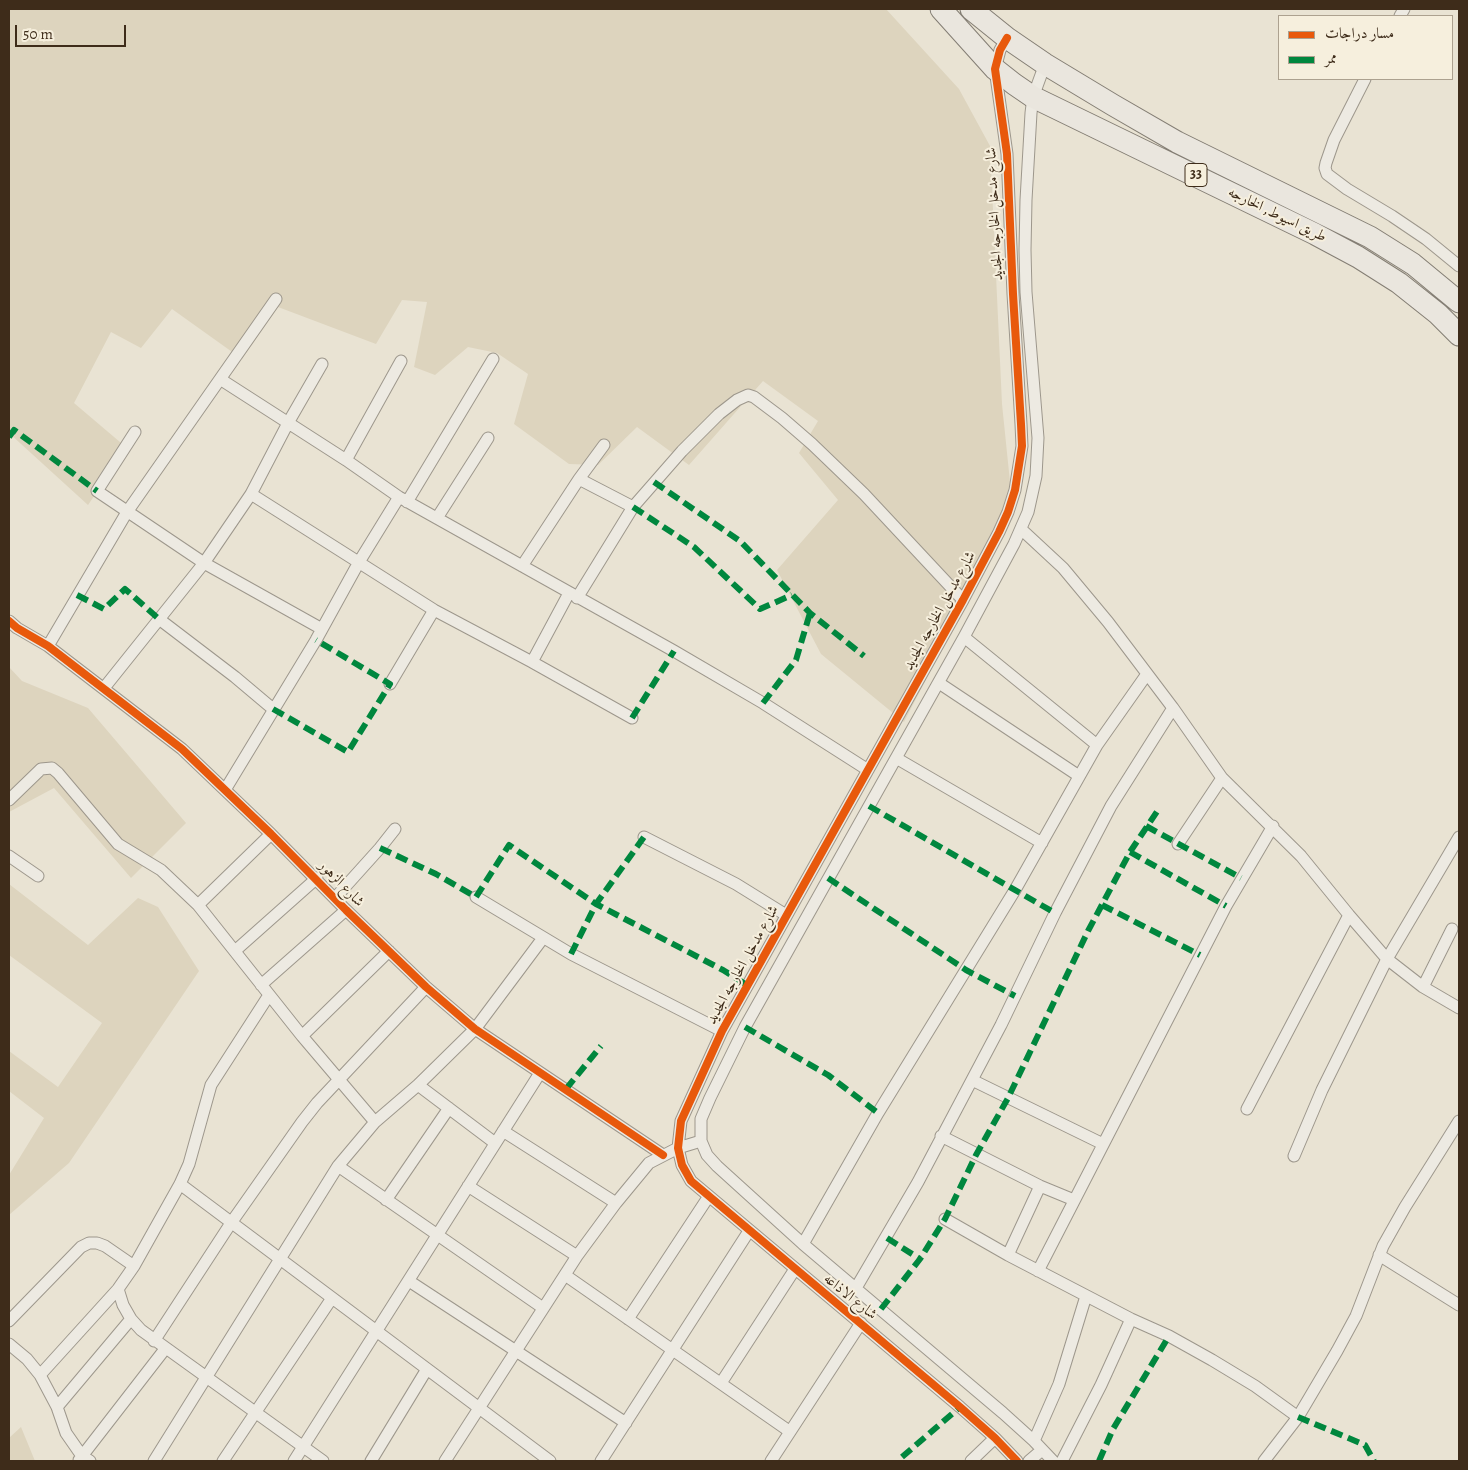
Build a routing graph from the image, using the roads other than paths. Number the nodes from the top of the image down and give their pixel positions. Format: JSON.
{"nodes":[{"id":1,"x":941,"y":9,"type":"edge"},
{"id":2,"x":971,"y":9,"type":"edge"},
{"id":3,"x":1007,"y":38,"type":"junction"},
{"id":4,"x":1045,"y":64,"type":"junction"},
{"id":5,"x":996,"y":69,"type":"junction"},
{"id":6,"x":1364,"y":80,"type":"edge"},
{"id":7,"x":1033,"y":97,"type":"junction"},
{"id":8,"x":1026,"y":200,"type":"junction"},
{"id":9,"x":1008,"y":201,"type":"junction"},
{"id":10,"x":1459,"y":266,"type":"edge"},
{"id":11,"x":276,"y":299,"type":"dead end"},
{"id":12,"x":1459,"y":302,"type":"edge"},
{"id":13,"x":1459,"y":335,"type":"edge"},
{"id":14,"x":493,"y":359,"type":"dead end"},
{"id":15,"x":402,"y":361,"type":"dead end"},
{"id":16,"x":322,"y":364,"type":"dead end"},
{"id":17,"x":220,"y":380,"type":"junction"},
{"id":18,"x":288,"y":423,"type":"junction"},
{"id":19,"x":135,"y":432,"type":"dead end"},
{"id":20,"x":488,"y":438,"type":"dead end"},
{"id":21,"x":604,"y":445,"type":"dead end"},
{"id":22,"x":346,"y":460,"type":"junction"},
{"id":23,"x":579,"y":479,"type":"junction"},
{"id":24,"x":251,"y":494,"type":"junction"},
{"id":25,"x":403,"y":499,"type":"junction"},
{"id":26,"x":633,"y":507,"type":"junction"},
{"id":27,"x":126,"y":512,"type":"junction"},
{"id":28,"x":437,"y":518,"type":"junction"},
{"id":29,"x":1021,"y":529,"type":"junction"},
{"id":30,"x":359,"y":562,"type":"junction"},
{"id":31,"x":204,"y":564,"type":"junction"},
{"id":32,"x":522,"y":566,"type":"junction"},
{"id":33,"x":573,"y":595,"type":"junction"},
{"id":34,"x":963,"y":600,"type":"junction"},
{"id":35,"x":434,"y":610,"type":"junction"},
{"id":36,"x":159,"y":619,"type":"junction"},
{"id":37,"x":9,"y":622,"type":"edge"},
{"id":38,"x":322,"y":629,"type":"junction"},
{"id":39,"x":964,"y":637,"type":"junction"},
{"id":40,"x":48,"y":646,"type":"junction"},
{"id":41,"x":532,"y":662,"type":"junction"},
{"id":42,"x":1147,"y":674,"type":"junction"},
{"id":43,"x":939,"y":683,"type":"junction"},
{"id":44,"x":390,"y":684,"type":"dead end"},
{"id":45,"x":104,"y":688,"type":"junction"},
{"id":46,"x":1173,"y":708,"type":"junction"},
{"id":47,"x":273,"y":709,"type":"junction"},
{"id":48,"x":632,"y":718,"type":"dead end"},
{"id":49,"x":1097,"y":745,"type":"junction"},
{"id":50,"x":896,"y":758,"type":"junction"},
{"id":51,"x":868,"y":770,"type":"junction"},
{"id":52,"x":1079,"y":776,"type":"junction"},
{"id":53,"x":1222,"y":778,"type":"junction"},
{"id":54,"x":225,"y":790,"type":"junction"},
{"id":55,"x":9,"y":800,"type":"edge"},
{"id":56,"x":1273,"y":826,"type":"junction"},
{"id":57,"x":395,"y":829,"type":"dead end"},
{"id":58,"x":271,"y":834,"type":"junction"},
{"id":59,"x":644,"y":836,"type":"dead end"},
{"id":60,"x":1459,"y":837,"type":"edge"},
{"id":61,"x":1042,"y":843,"type":"junction"},
{"id":62,"x":1178,"y":844,"type":"dead end"},
{"id":63,"x":9,"y":856,"type":"edge"},
{"id":64,"x":38,"y":876,"type":"dead end"},
{"id":65,"x":317,"y":878,"type":"junction"},
{"id":66,"x":476,"y":897,"type":"dead end"},
{"id":67,"x":335,"y":898,"type":"junction"},
{"id":68,"x":198,"y":905,"type":"junction"},
{"id":69,"x":346,"y":910,"type":"junction"},
{"id":70,"x":786,"y":915,"type":"junction"},
{"id":71,"x":1349,"y":915,"type":"junction"},
{"id":72,"x":1452,"y":929,"type":"dead end"},
{"id":73,"x":543,"y":938,"type":"junction"},
{"id":74,"x":236,"y":950,"type":"junction"},
{"id":75,"x":389,"y":951,"type":"junction"},
{"id":76,"x":1387,"y":959,"type":"junction"},
{"id":77,"x":261,"y":985,"type":"junction"},
{"id":78,"x":426,"y":987,"type":"junction"},
{"id":79,"x":1423,"y":987,"type":"junction"},
{"id":80,"x":269,"y":995,"type":"junction"},
{"id":81,"x":1458,"y":1004,"type":"edge"},
{"id":82,"x":475,"y":1029,"type":"junction"},
{"id":83,"x":722,"y":1031,"type":"junction"},
{"id":84,"x":302,"y":1036,"type":"junction"},
{"id":85,"x":540,"y":1072,"type":"junction"},
{"id":86,"x":339,"y":1080,"type":"junction"},
{"id":87,"x":972,"y":1080,"type":"junction"},
{"id":88,"x":418,"y":1085,"type":"junction"},
{"id":89,"x":449,"y":1108,"type":"junction"},
{"id":90,"x":1247,"y":1109,"type":"dead end"},
{"id":91,"x":1459,"y":1121,"type":"edge"},
{"id":92,"x":375,"y":1122,"type":"junction"},
{"id":93,"x":503,"y":1130,"type":"junction"},
{"id":94,"x":941,"y":1136,"type":"junction"},
{"id":95,"x":701,"y":1141,"type":"junction"},
{"id":96,"x":495,"y":1143,"type":"junction"},
{"id":97,"x":1103,"y":1144,"type":"junction"},
{"id":98,"x":678,"y":1148,"type":"junction"},
{"id":99,"x":663,"y":1154,"type":"junction"},
{"id":100,"x":1294,"y":1156,"type":"dead end"},
{"id":101,"x":338,"y":1166,"type":"junction"},
{"id":102,"x":180,"y":1184,"type":"junction"},
{"id":103,"x":468,"y":1186,"type":"junction"},
{"id":104,"x":1040,"y":1186,"type":"junction"},
{"id":105,"x":709,"y":1196,"type":"junction"},
{"id":106,"x":386,"y":1200,"type":"junction"},
{"id":107,"x":1074,"y":1200,"type":"junction"},
{"id":108,"x":616,"y":1203,"type":"junction"},
{"id":109,"x":945,"y":1219,"type":"dead end"},
{"id":110,"x":231,"y":1223,"type":"junction"},
{"id":111,"x":749,"y":1231,"type":"junction"},
{"id":112,"x":437,"y":1235,"type":"junction"},
{"id":113,"x":803,"y":1244,"type":"junction"},
{"id":114,"x":1379,"y":1254,"type":"junction"},
{"id":115,"x":1008,"y":1255,"type":"junction"},
{"id":116,"x":577,"y":1256,"type":"junction"},
{"id":117,"x":280,"y":1259,"type":"junction"},
{"id":118,"x":134,"y":1266,"type":"junction"},
{"id":119,"x":794,"y":1269,"type":"junction"},
{"id":120,"x":1038,"y":1271,"type":"junction"},
{"id":121,"x":565,"y":1275,"type":"junction"},
{"id":122,"x":409,"y":1281,"type":"junction"},
{"id":123,"x":856,"y":1288,"type":"junction"},
{"id":124,"x":118,"y":1289,"type":"junction"},
{"id":125,"x":1086,"y":1296,"type":"junction"},
{"id":126,"x":332,"y":1298,"type":"junction"},
{"id":127,"x":1459,"y":1305,"type":"edge"},
{"id":128,"x":543,"y":1308,"type":"junction"},
{"id":129,"x":1131,"y":1318,"type":"junction"},
{"id":130,"x":131,"y":1319,"type":"junction"},
{"id":131,"x":628,"y":1319,"type":"junction"},
{"id":132,"x":9,"y":1321,"type":"edge"},
{"id":133,"x":861,"y":1324,"type":"junction"},
{"id":134,"x":376,"y":1332,"type":"junction"},
{"id":135,"x":154,"y":1341,"type":"junction"},
{"id":136,"x":9,"y":1344,"type":"edge"},
{"id":137,"x":165,"y":1349,"type":"junction"},
{"id":138,"x":516,"y":1350,"type":"junction"},
{"id":139,"x":673,"y":1350,"type":"junction"},
{"id":140,"x":427,"y":1370,"type":"junction"},
{"id":141,"x":40,"y":1375,"type":"junction"},
{"id":142,"x":206,"y":1378,"type":"junction"},
{"id":143,"x":721,"y":1383,"type":"junction"},
{"id":144,"x":57,"y":1407,"type":"junction"},
{"id":145,"x":479,"y":1408,"type":"junction"},
{"id":146,"x":255,"y":1413,"type":"junction"},
{"id":147,"x":1298,"y":1417,"type":"junction"},
{"id":148,"x":626,"y":1423,"type":"junction"},
{"id":149,"x":789,"y":1431,"type":"junction"},
{"id":150,"x":995,"y":1438,"type":"junction"},
{"id":151,"x":1038,"y":1445,"type":"junction"},
{"id":152,"x":303,"y":1447,"type":"junction"},
{"id":153,"x":83,"y":1459,"type":"edge"},
{"id":154,"x":449,"y":1460,"type":"edge"},
{"id":155,"x":154,"y":1461,"type":"edge"},
{"id":156,"x":223,"y":1461,"type":"edge"},
{"id":157,"x":294,"y":1461,"type":"edge"},
{"id":158,"x":323,"y":1461,"type":"edge"},
{"id":159,"x":372,"y":1461,"type":"edge"},
{"id":160,"x":550,"y":1461,"type":"edge"},
{"id":161,"x":601,"y":1461,"type":"edge"},
{"id":162,"x":771,"y":1461,"type":"edge"},
{"id":163,"x":970,"y":1461,"type":"edge"},
{"id":164,"x":1017,"y":1461,"type":"edge"},
{"id":165,"x":1029,"y":1461,"type":"edge"},
{"id":166,"x":1053,"y":1461,"type":"edge"},
{"id":167,"x":1062,"y":1461,"type":"edge"},
{"id":168,"x":1264,"y":1461,"type":"edge"}],
"edges":[{"from":1,"to":5,"type":"highway","name":"طريق اسيوط, الخارجه","number":"33"},
{"from":2,"to":3,"type":"highway","name":"طريق اسيوط, الخارجه","number":"33"},
{"from":3,"to":4,"type":"highway","name":"طريق اسيوط, الخارجه","number":"33"},
{"from":3,"to":5,"type":"street","name":"شارع مدخل الخارجه الجديد"},
{"from":4,"to":7,"type":"street","name":"شارع مدخل الخارجه الجديد"},
{"from":4,"to":12,"type":"highway","name":"طريق اسيوط, الخارجه","number":"33"},
{"from":5,"to":7,"type":"highway","name":"طريق اسيوط, الخارجه","number":"33"},
{"from":5,"to":9,"type":"street","name":"شارع مدخل الخارجه الجديد"},
{"from":6,"to":10,"type":"street"},
{"from":7,"to":8,"type":"street","name":"شارع مدخل الخارجه الجديد"},
{"from":7,"to":13,"type":"highway","name":"طريق اسيوط, الخارجه","number":"33"},
{"from":8,"to":9,"type":"street"},
{"from":8,"to":29,"type":"street","name":"شارع مدخل الخارجه الجديد"},
{"from":9,"to":34,"type":"street","name":"شارع مدخل الخارجه الجديد"},
{"from":11,"to":17,"type":"street"},
{"from":14,"to":25,"type":"street"},
{"from":15,"to":22,"type":"street"},
{"from":16,"to":18,"type":"street"},
{"from":17,"to":18,"type":"street"},
{"from":17,"to":27,"type":"street"},
{"from":18,"to":22,"type":"street"},
{"from":18,"to":24,"type":"street"},
{"from":19,"to":27,"type":"street"},
{"from":20,"to":28,"type":"street"},
{"from":21,"to":23,"type":"street"},
{"from":22,"to":25,"type":"street"},
{"from":23,"to":26,"type":"street"},
{"from":23,"to":32,"type":"street"},
{"from":24,"to":30,"type":"street"},
{"from":24,"to":31,"type":"street"},
{"from":25,"to":28,"type":"street"},
{"from":25,"to":30,"type":"street"},
{"from":26,"to":33,"type":"street"},
{"from":26,"to":34,"type":"street"},
{"from":27,"to":31,"type":"street"},
{"from":27,"to":40,"type":"street"},
{"from":28,"to":32,"type":"street"},
{"from":29,"to":39,"type":"street","name":"شارع مدخل الخارجه الجديد"},
{"from":29,"to":42,"type":"street"},
{"from":30,"to":35,"type":"street"},
{"from":30,"to":38,"type":"street"},
{"from":31,"to":36,"type":"street"},
{"from":31,"to":38,"type":"street"},
{"from":32,"to":33,"type":"street"},
{"from":33,"to":41,"type":"street"},
{"from":33,"to":51,"type":"street"},
{"from":34,"to":51,"type":"street","name":"شارع مدخل الخارجه الجديد"},
{"from":35,"to":41,"type":"street"},
{"from":35,"to":44,"type":"street"},
{"from":36,"to":45,"type":"street"},
{"from":36,"to":47,"type":"street"},
{"from":37,"to":40,"type":"street","name":"شارع الزهور"},
{"from":38,"to":47,"type":"street"},
{"from":39,"to":43,"type":"street","name":"شارع مدخل الخارجه الجديد"},
{"from":39,"to":49,"type":"street"},
{"from":40,"to":45,"type":"street","name":"شارع الزهور"},
{"from":41,"to":48,"type":"street"},
{"from":42,"to":46,"type":"street"},
{"from":42,"to":49,"type":"street"},
{"from":43,"to":50,"type":"street","name":"شارع مدخل الخارجه الجديد"},
{"from":43,"to":52,"type":"street"},
{"from":45,"to":54,"type":"street","name":"شارع الزهور"},
{"from":46,"to":53,"type":"street"},
{"from":46,"to":87,"type":"street"},
{"from":47,"to":54,"type":"street"},
{"from":49,"to":52,"type":"street"},
{"from":50,"to":61,"type":"street"},
{"from":50,"to":95,"type":"street","name":"شارع مدخل الخارجه الجديد"},
{"from":51,"to":70,"type":"street","name":"شارع مدخل الخارجه الجديد"},
{"from":52,"to":61,"type":"street"},
{"from":53,"to":56,"type":"street"},
{"from":53,"to":62,"type":"street"},
{"from":54,"to":58,"type":"street","name":"شارع الزهور"},
{"from":55,"to":68,"type":"street"},
{"from":56,"to":71,"type":"street"},
{"from":56,"to":97,"type":"street"},
{"from":57,"to":67,"type":"street"},
{"from":58,"to":65,"type":"street","name":"شارع الزهور"},
{"from":58,"to":68,"type":"street"},
{"from":59,"to":70,"type":"street"},
{"from":60,"to":76,"type":"street"},
{"from":61,"to":113,"type":"street"},
{"from":63,"to":64,"type":"street"},
{"from":65,"to":67,"type":"street","name":"شارع الزهور"},
{"from":65,"to":74,"type":"street"},
{"from":66,"to":73,"type":"street"},
{"from":67,"to":69,"type":"street","name":"شارع الزهور"},
{"from":68,"to":74,"type":"street"},
{"from":69,"to":75,"type":"street","name":"شارع الزهور"},
{"from":69,"to":77,"type":"street"},
{"from":70,"to":83,"type":"street","name":"شارع مدخل الخارجه الجديد"},
{"from":71,"to":76,"type":"street"},
{"from":71,"to":90,"type":"street"},
{"from":72,"to":79,"type":"street"},
{"from":73,"to":82,"type":"street"},
{"from":73,"to":83,"type":"street"},
{"from":74,"to":77,"type":"street"},
{"from":75,"to":78,"type":"street","name":"شارع الزهور"},
{"from":75,"to":84,"type":"street"},
{"from":76,"to":79,"type":"street"},
{"from":76,"to":100,"type":"street"},
{"from":77,"to":80,"type":"street"},
{"from":78,"to":82,"type":"street","name":"شارع الزهور"},
{"from":78,"to":86,"type":"street"},
{"from":79,"to":81,"type":"street"},
{"from":80,"to":84,"type":"street"},
{"from":80,"to":102,"type":"street"},
{"from":82,"to":85,"type":"street","name":"شارع الزهور"},
{"from":82,"to":88,"type":"street"},
{"from":83,"to":98,"type":"street","name":"شارع مدخل الخارجه الجديد"},
{"from":84,"to":86,"type":"street"},
{"from":85,"to":93,"type":"street"},
{"from":85,"to":99,"type":"street","name":"شارع الزهور"},
{"from":86,"to":92,"type":"street"},
{"from":86,"to":110,"type":"street"},
{"from":87,"to":94,"type":"street"},
{"from":87,"to":97,"type":"street"},
{"from":88,"to":89,"type":"street"},
{"from":88,"to":92,"type":"street"},
{"from":89,"to":96,"type":"street"},
{"from":89,"to":106,"type":"street"},
{"from":91,"to":114,"type":"street"},
{"from":92,"to":101,"type":"street"},
{"from":93,"to":96,"type":"street"},
{"from":93,"to":108,"type":"street"},
{"from":94,"to":104,"type":"street"},
{"from":94,"to":123,"type":"street"},
{"from":95,"to":98,"type":"street"},
{"from":95,"to":113,"type":"street","name":"شارع الاذاعه"},
{"from":96,"to":103,"type":"street"},
{"from":97,"to":107,"type":"street"},
{"from":98,"to":99,"type":"street"},
{"from":98,"to":105,"type":"street","name":"شارع الاذاعه"},
{"from":99,"to":108,"type":"street"},
{"from":101,"to":106,"type":"street"},
{"from":101,"to":117,"type":"street"},
{"from":102,"to":110,"type":"street"},
{"from":102,"to":118,"type":"street"},
{"from":103,"to":112,"type":"street"},
{"from":103,"to":116,"type":"street"},
{"from":104,"to":107,"type":"street"},
{"from":104,"to":115,"type":"street"},
{"from":105,"to":111,"type":"street","name":"شارع الاذاعه"},
{"from":105,"to":131,"type":"street"},
{"from":106,"to":112,"type":"street"},
{"from":107,"to":120,"type":"street"},
{"from":108,"to":116,"type":"street"},
{"from":109,"to":115,"type":"street"},
{"from":110,"to":117,"type":"street"},
{"from":110,"to":135,"type":"street"},
{"from":111,"to":119,"type":"street","name":"شارع الاذاعه"},
{"from":111,"to":139,"type":"street"},
{"from":112,"to":122,"type":"street"},
{"from":112,"to":128,"type":"street"},
{"from":113,"to":123,"type":"street","name":"شارع الاذاعه"},
{"from":114,"to":127,"type":"street"},
{"from":114,"to":147,"type":"street"},
{"from":115,"to":120,"type":"street"},
{"from":116,"to":121,"type":"street"},
{"from":117,"to":126,"type":"street"},
{"from":117,"to":142,"type":"street"},
{"from":118,"to":124,"type":"street"},
{"from":118,"to":132,"type":"street"},
{"from":119,"to":133,"type":"street","name":"شارع الاذاعه"},
{"from":119,"to":143,"type":"street"},
{"from":120,"to":125,"type":"street"},
{"from":121,"to":128,"type":"street"},
{"from":121,"to":131,"type":"street"},
{"from":122,"to":134,"type":"street"},
{"from":122,"to":138,"type":"street"},
{"from":123,"to":151,"type":"street","name":"شارع الاذاعه"},
{"from":124,"to":130,"type":"street"},
{"from":124,"to":141,"type":"street"},
{"from":125,"to":129,"type":"street"},
{"from":125,"to":151,"type":"street"},
{"from":126,"to":134,"type":"street"},
{"from":126,"to":146,"type":"street"},
{"from":128,"to":138,"type":"street"},
{"from":129,"to":147,"type":"street"},
{"from":129,"to":167,"type":"street"},
{"from":130,"to":135,"type":"street"},
{"from":130,"to":144,"type":"street"},
{"from":131,"to":139,"type":"street"},
{"from":133,"to":149,"type":"street"},
{"from":133,"to":150,"type":"street","name":"شارع الاذاعه"},
{"from":134,"to":140,"type":"street"},
{"from":134,"to":152,"type":"street"},
{"from":135,"to":137,"type":"street"},
{"from":136,"to":141,"type":"street"},
{"from":137,"to":142,"type":"street"},
{"from":137,"to":153,"type":"street"},
{"from":138,"to":145,"type":"street"},
{"from":138,"to":148,"type":"street"},
{"from":139,"to":143,"type":"street"},
{"from":139,"to":148,"type":"street"},
{"from":140,"to":145,"type":"street"},
{"from":140,"to":159,"type":"street"},
{"from":141,"to":144,"type":"street"},
{"from":142,"to":146,"type":"street"},
{"from":142,"to":155,"type":"street"},
{"from":143,"to":149,"type":"street"},
{"from":144,"to":153,"type":"street"},
{"from":145,"to":154,"type":"street"},
{"from":145,"to":160,"type":"street"},
{"from":146,"to":152,"type":"street"},
{"from":146,"to":156,"type":"street"},
{"from":147,"to":168,"type":"street"},
{"from":148,"to":161,"type":"street"},
{"from":149,"to":162,"type":"street"},
{"from":150,"to":163,"type":"street"},
{"from":150,"to":164,"type":"street","name":"شارع الاذاعه"},
{"from":151,"to":165,"type":"street"},
{"from":151,"to":166,"type":"street","name":"شارع الاذاعه"},
{"from":152,"to":157,"type":"street"},
{"from":152,"to":158,"type":"street"}]}
